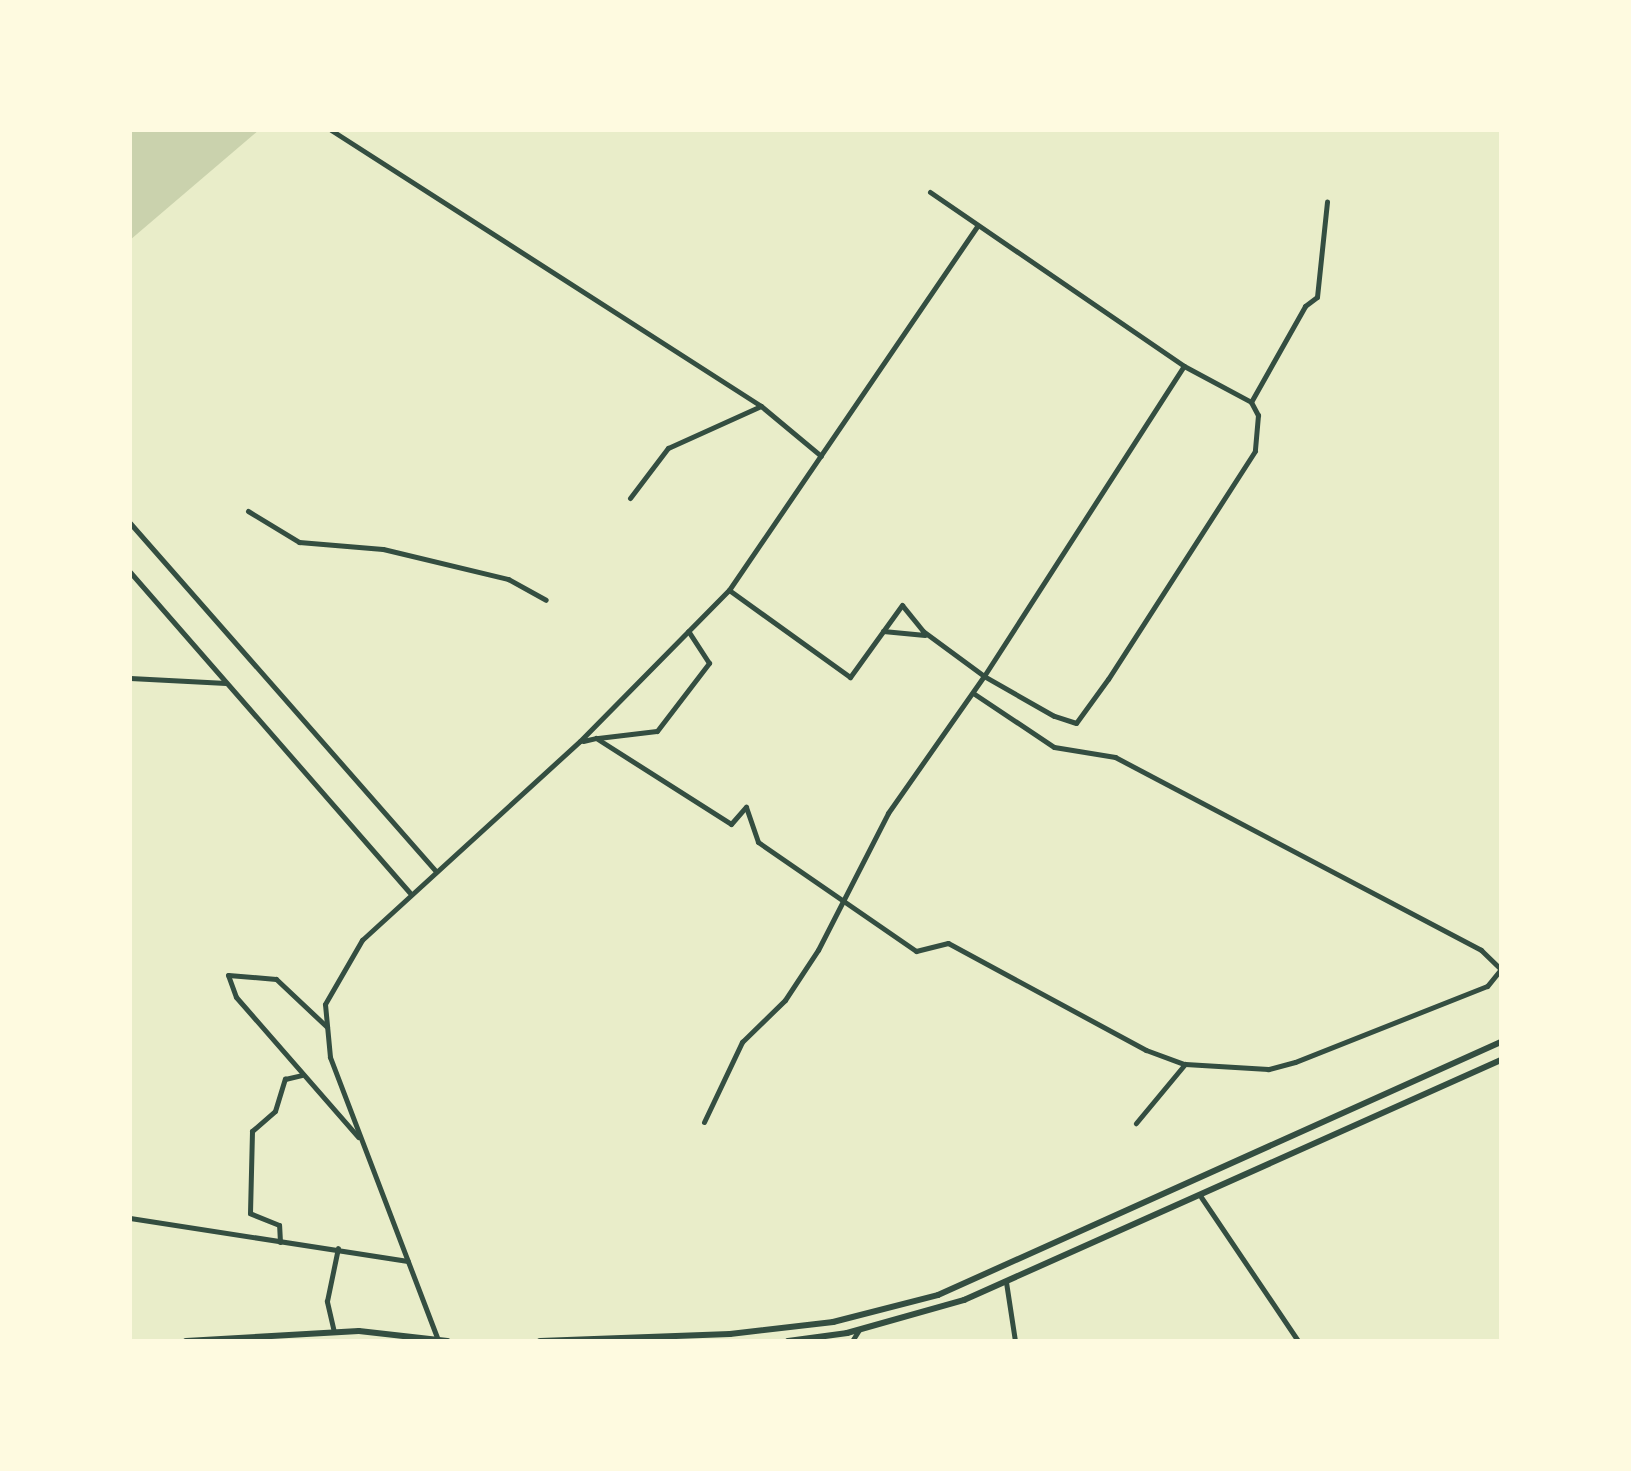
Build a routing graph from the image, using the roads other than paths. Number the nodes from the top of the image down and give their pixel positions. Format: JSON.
{"nodes":[{"id":1,"x":331,"y":130,"type":"edge"},
{"id":2,"x":930,"y":192,"type":"dead end"},
{"id":3,"x":1327,"y":202,"type":"dead end"},
{"id":4,"x":977,"y":227,"type":"junction"},
{"id":5,"x":1184,"y":366,"type":"junction"},
{"id":6,"x":1251,"y":402,"type":"junction"},
{"id":7,"x":762,"y":406,"type":"junction"},
{"id":8,"x":822,"y":456,"type":"junction"},
{"id":9,"x":630,"y":498,"type":"dead end"},
{"id":10,"x":248,"y":511,"type":"dead end"},
{"id":11,"x":130,"y":523,"type":"edge"},
{"id":12,"x":130,"y":572,"type":"edge"},
{"id":13,"x":729,"y":590,"type":"junction"},
{"id":14,"x":546,"y":600,"type":"dead end"},
{"id":15,"x":688,"y":630,"type":"junction"},
{"id":16,"x":883,"y":631,"type":"junction"},
{"id":17,"x":928,"y":635,"type":"junction"},
{"id":18,"x":984,"y":676,"type":"junction"},
{"id":19,"x":130,"y":678,"type":"edge"},
{"id":20,"x":226,"y":683,"type":"junction"},
{"id":21,"x":973,"y":693,"type":"junction"},
{"id":22,"x":596,"y":738,"type":"junction"},
{"id":23,"x":580,"y":742,"type":"junction"},
{"id":24,"x":436,"y":870,"type":"junction"},
{"id":25,"x":409,"y":892,"type":"junction"},
{"id":26,"x":844,"y":903,"type":"junction"},
{"id":27,"x":327,"y":1027,"type":"junction"},
{"id":28,"x":1501,"y":1042,"type":"edge"},
{"id":29,"x":1501,"y":1060,"type":"edge"},
{"id":30,"x":1185,"y":1064,"type":"junction"},
{"id":31,"x":302,"y":1075,"type":"junction"},
{"id":32,"x":704,"y":1122,"type":"dead end"},
{"id":33,"x":1136,"y":1123,"type":"dead end"},
{"id":34,"x":1303,"y":1132,"type":"junction"},
{"id":35,"x":361,"y":1138,"type":"junction"},
{"id":36,"x":1311,"y":1146,"type":"junction"},
{"id":37,"x":1266,"y":1148,"type":"junction"},
{"id":38,"x":1274,"y":1163,"type":"junction"},
{"id":39,"x":1182,"y":1188,"type":"junction"},
{"id":40,"x":1200,"y":1197,"type":"junction"},
{"id":41,"x":1189,"y":1202,"type":"junction"},
{"id":42,"x":130,"y":1218,"type":"edge"},
{"id":43,"x":280,"y":1242,"type":"junction"},
{"id":44,"x":338,"y":1248,"type":"junction"},
{"id":45,"x":408,"y":1261,"type":"junction"},
{"id":46,"x":1006,"y":1282,"type":"junction"},
{"id":47,"x":859,"y":1330,"type":"junction"},
{"id":48,"x":334,"y":1332,"type":"junction"},
{"id":49,"x":438,"y":1340,"type":"edge"},
{"id":50,"x":186,"y":1341,"type":"edge"},
{"id":51,"x":446,"y":1341,"type":"edge"},
{"id":52,"x":540,"y":1341,"type":"edge"},
{"id":53,"x":788,"y":1341,"type":"edge"},
{"id":54,"x":852,"y":1341,"type":"edge"},
{"id":55,"x":1015,"y":1341,"type":"edge"},
{"id":56,"x":1298,"y":1341,"type":"edge"}],
"edges":[{"from":1,"to":7,"type":"street"},
{"from":2,"to":4,"type":"street"},
{"from":3,"to":6,"type":"street"},
{"from":4,"to":5,"type":"street"},
{"from":4,"to":8,"type":"street"},
{"from":5,"to":6,"type":"street"},
{"from":5,"to":18,"type":"street"},
{"from":6,"to":18,"type":"street"},
{"from":7,"to":8,"type":"street"},
{"from":7,"to":9,"type":"street"},
{"from":8,"to":13,"type":"street"},
{"from":10,"to":14,"type":"street"},
{"from":11,"to":24,"type":"street"},
{"from":12,"to":20,"type":"street"},
{"from":13,"to":15,"type":"street"},
{"from":13,"to":16,"type":"street"},
{"from":15,"to":22,"type":"street"},
{"from":15,"to":23,"type":"street"},
{"from":16,"to":17,"type":"street"},
{"from":16,"to":17,"type":"street"},
{"from":17,"to":18,"type":"street"},
{"from":18,"to":21,"type":"street"},
{"from":19,"to":20,"type":"street"},
{"from":20,"to":25,"type":"street"},
{"from":21,"to":26,"type":"street"},
{"from":21,"to":30,"type":"street"},
{"from":22,"to":23,"type":"street"},
{"from":22,"to":26,"type":"street"},
{"from":23,"to":24,"type":"street"},
{"from":24,"to":25,"type":"street"},
{"from":25,"to":27,"type":"street"},
{"from":26,"to":30,"type":"street"},
{"from":26,"to":32,"type":"street"},
{"from":27,"to":31,"type":"street"},
{"from":27,"to":35,"type":"street"},
{"from":28,"to":34,"type":"main road"},
{"from":29,"to":36,"type":"main road"},
{"from":30,"to":33,"type":"street"},
{"from":31,"to":35,"type":"street"},
{"from":31,"to":43,"type":"street"},
{"from":34,"to":36,"type":"main road"},
{"from":34,"to":37,"type":"main road"},
{"from":35,"to":45,"type":"street"},
{"from":36,"to":38,"type":"main road"},
{"from":37,"to":38,"type":"main road"},
{"from":37,"to":39,"type":"main road"},
{"from":38,"to":40,"type":"main road"},
{"from":39,"to":41,"type":"main road"},
{"from":39,"to":52,"type":"main road"},
{"from":40,"to":41,"type":"main road"},
{"from":40,"to":56,"type":"street"},
{"from":41,"to":46,"type":"main road"},
{"from":42,"to":43,"type":"street"},
{"from":43,"to":44,"type":"street"},
{"from":44,"to":45,"type":"street"},
{"from":44,"to":48,"type":"street"},
{"from":45,"to":49,"type":"street"},
{"from":46,"to":47,"type":"main road"},
{"from":46,"to":55,"type":"street"},
{"from":47,"to":53,"type":"main road"},
{"from":47,"to":54,"type":"street"},
{"from":48,"to":49,"type":"main road"},
{"from":48,"to":50,"type":"main road"},
{"from":49,"to":51,"type":"main road"}]}
